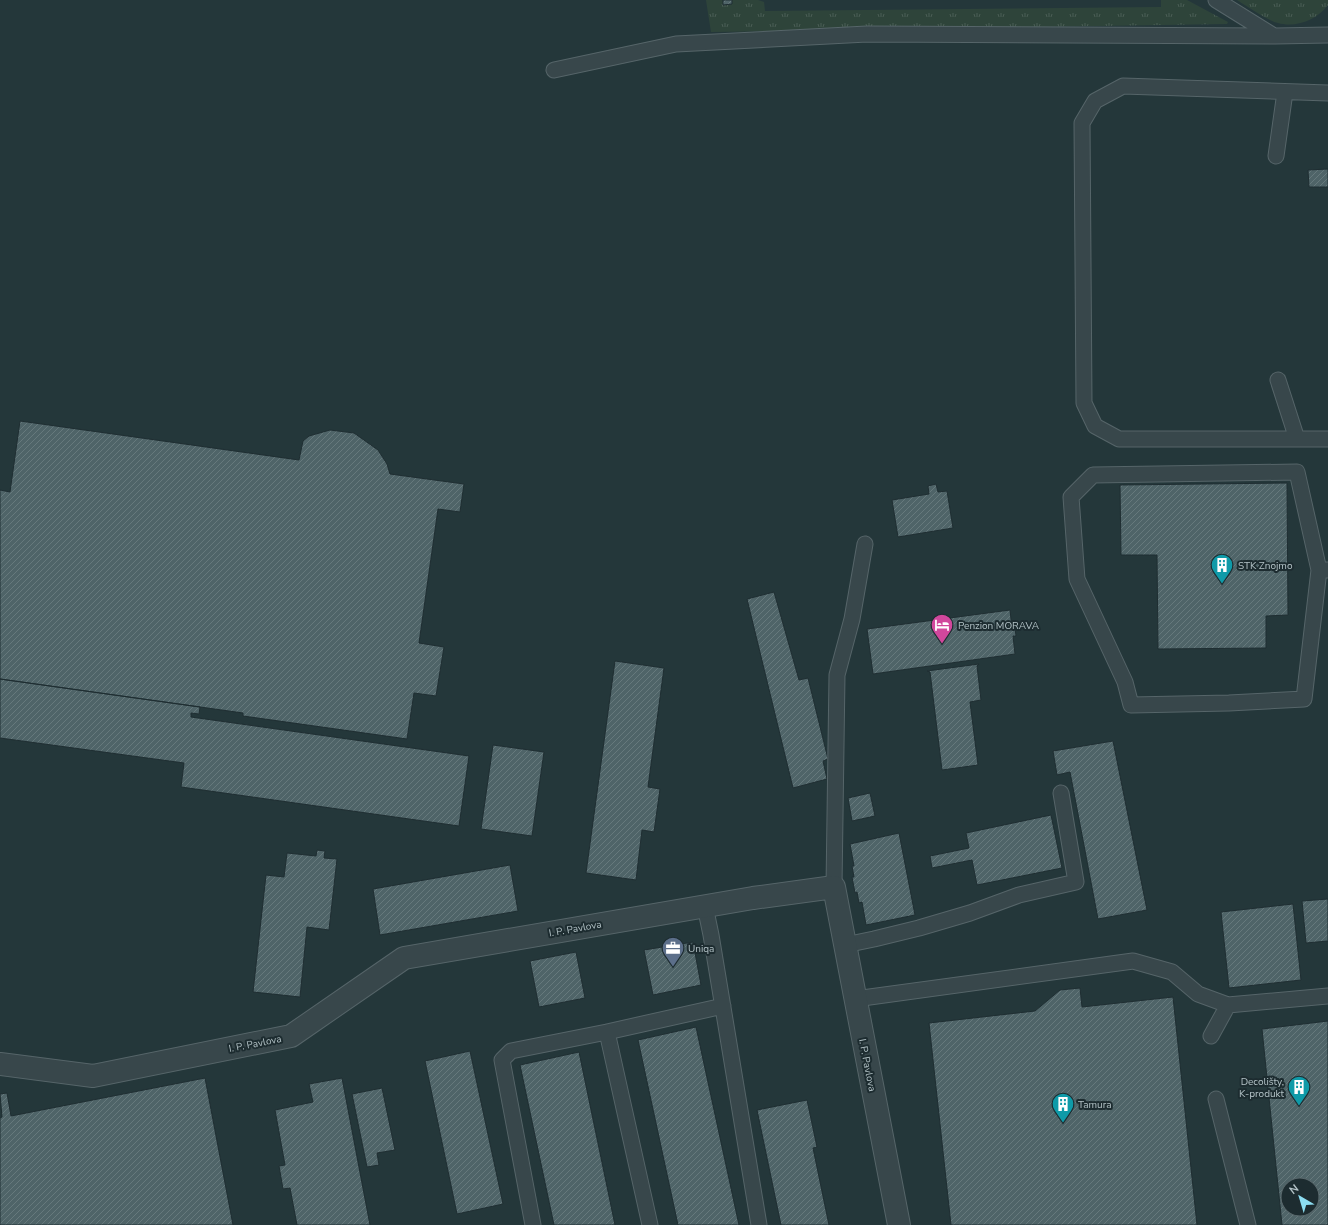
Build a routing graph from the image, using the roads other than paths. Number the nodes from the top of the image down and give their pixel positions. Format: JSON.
{"nodes":[{"id":1,"x":1216,"y":0,"type":"edge"},
{"id":2,"x":1328,"y":35,"type":"edge"},
{"id":3,"x":1275,"y":36,"type":"junction"},
{"id":4,"x":554,"y":70,"type":"dead end"},
{"id":5,"x":1284,"y":92,"type":"junction"},
{"id":6,"x":1328,"y":92,"type":"edge"},
{"id":7,"x":1276,"y":156,"type":"dead end"},
{"id":8,"x":1278,"y":380,"type":"dead end"},
{"id":9,"x":1298,"y":439,"type":"junction"},
{"id":10,"x":1328,"y":439,"type":"edge"},
{"id":11,"x":865,"y":544,"type":"dead end"},
{"id":12,"x":1323,"y":570,"type":"edge"},
{"id":13,"x":1061,"y":793,"type":"dead end"},
{"id":14,"x":834,"y":887,"type":"junction"},
{"id":15,"x":705,"y":906,"type":"junction"},
{"id":16,"x":845,"y":945,"type":"junction"},
{"id":17,"x":1328,"y":996,"type":"edge"},
{"id":18,"x":855,"y":999,"type":"junction"},
{"id":19,"x":1228,"y":1005,"type":"junction"},
{"id":20,"x":722,"y":1006,"type":"junction"},
{"id":21,"x":607,"y":1032,"type":"junction"},
{"id":22,"x":1211,"y":1036,"type":"dead end"},
{"id":23,"x":0,"y":1064,"type":"edge"},
{"id":24,"x":1216,"y":1099,"type":"dead end"},
{"id":25,"x":533,"y":1225,"type":"edge"},
{"id":26,"x":650,"y":1225,"type":"edge"},
{"id":27,"x":759,"y":1225,"type":"edge"},
{"id":28,"x":899,"y":1225,"type":"edge"},
{"id":29,"x":1248,"y":1225,"type":"edge"}],
"edges":[{"from":1,"to":3,"type":"lane"},
{"from":2,"to":3,"type":"lane"},
{"from":3,"to":4,"type":"lane"},
{"from":5,"to":6,"type":"lane"},
{"from":5,"to":7,"type":"lane"},
{"from":5,"to":9,"type":"lane"},
{"from":8,"to":9,"type":"lane"},
{"from":9,"to":10,"type":"lane"},
{"from":11,"to":14,"type":"lane"},
{"from":12,"to":12,"type":"lane"},
{"from":13,"to":16,"type":"lane"},
{"from":14,"to":15,"type":"street","name":"I. P. Pavlova"},
{"from":14,"to":16,"type":"street","name":"I. P. Pavlova"},
{"from":15,"to":20,"type":"lane"},
{"from":15,"to":23,"type":"street","name":"I. P. Pavlova"},
{"from":16,"to":18,"type":"street","name":"I. P. Pavlova"},
{"from":17,"to":19,"type":"lane"},
{"from":18,"to":19,"type":"lane"},
{"from":18,"to":28,"type":"street","name":"I. P. Pavlova"},
{"from":19,"to":22,"type":"lane"},
{"from":20,"to":21,"type":"lane"},
{"from":20,"to":27,"type":"lane"},
{"from":21,"to":25,"type":"lane"},
{"from":21,"to":26,"type":"lane"},
{"from":24,"to":29,"type":"lane"}]}
